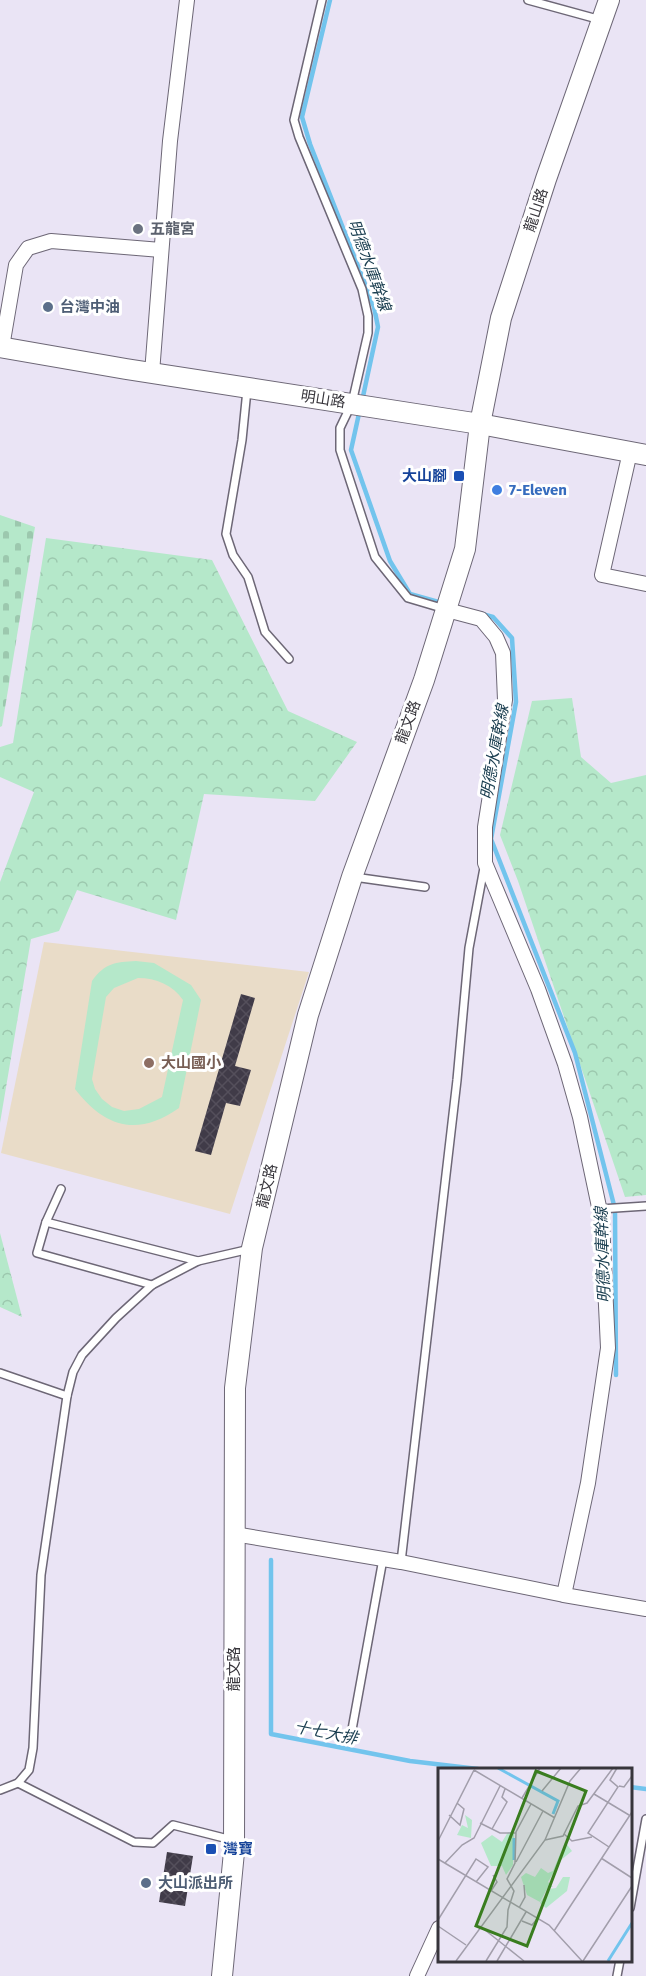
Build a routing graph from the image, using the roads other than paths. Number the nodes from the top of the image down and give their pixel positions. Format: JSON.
{"nodes":[{"id":1,"x":187,"y":0,"type":"edge"},
{"id":2,"x":322,"y":0,"type":"edge"},
{"id":3,"x":528,"y":0,"type":"edge"},
{"id":4,"x":609,"y":0,"type":"edge"},
{"id":5,"x":602,"y":21,"type":"junction"},
{"id":6,"x":161,"y":250,"type":"junction"},
{"id":7,"x":1,"y":347,"type":"edge"},
{"id":8,"x":152,"y":373,"type":"junction"},
{"id":9,"x":247,"y":387,"type":"junction"},
{"id":10,"x":358,"y":404,"type":"junction"},
{"id":11,"x":480,"y":424,"type":"junction"},
{"id":12,"x":638,"y":453,"type":"edge"},
{"id":13,"x":646,"y":584,"type":"edge"},
{"id":14,"x":449,"y":606,"type":"junction"},
{"id":15,"x":289,"y":659,"type":"dead end"},
{"id":16,"x":485,"y":862,"type":"junction"},
{"id":17,"x":352,"y":877,"type":"junction"},
{"id":18,"x":425,"y":887,"type":"dead end"},
{"id":19,"x":61,"y":1189,"type":"dead end"},
{"id":20,"x":646,"y":1206,"type":"edge"},
{"id":21,"x":603,"y":1209,"type":"junction"},
{"id":22,"x":46,"y":1222,"type":"junction"},
{"id":23,"x":252,"y":1248,"type":"junction"},
{"id":24,"x":198,"y":1261,"type":"junction"},
{"id":25,"x":152,"y":1285,"type":"junction"},
{"id":26,"x":0,"y":1373,"type":"edge"},
{"id":27,"x":67,"y":1396,"type":"junction"},
{"id":28,"x":234,"y":1534,"type":"junction"},
{"id":29,"x":383,"y":1559,"type":"junction"},
{"id":30,"x":401,"y":1562,"type":"junction"},
{"id":31,"x":564,"y":1594,"type":"junction"},
{"id":32,"x":646,"y":1609,"type":"edge"},
{"id":33,"x":351,"y":1735,"type":"dead end"},
{"id":34,"x":18,"y":1783,"type":"junction"},
{"id":35,"x":0,"y":1790,"type":"edge"},
{"id":36,"x":646,"y":1819,"type":"edge"},
{"id":37,"x":234,"y":1841,"type":"junction"},
{"id":38,"x":631,"y":1902,"type":"edge"},
{"id":39,"x":438,"y":1930,"type":"edge"},
{"id":40,"x":620,"y":1961,"type":"edge"},
{"id":41,"x":222,"y":1976,"type":"edge"},
{"id":42,"x":417,"y":1976,"type":"edge"},
{"id":43,"x":617,"y":1976,"type":"edge"}],
"edges":[{"from":1,"to":6,"type":"street"},
{"from":2,"to":10,"type":"lane"},
{"from":3,"to":5,"type":"lane"},
{"from":4,"to":5,"type":"street","name":"龍山路"},
{"from":5,"to":11,"type":"street","name":"龍山路"},
{"from":6,"to":7,"type":"street"},
{"from":6,"to":8,"type":"street"},
{"from":7,"to":8,"type":"street","name":"明山路"},
{"from":8,"to":9,"type":"street","name":"明山路"},
{"from":9,"to":10,"type":"street","name":"明山路"},
{"from":9,"to":15,"type":"lane"},
{"from":10,"to":11,"type":"street","name":"明山路"},
{"from":10,"to":14,"type":"lane"},
{"from":11,"to":12,"type":"street","name":"明山路"},
{"from":11,"to":14,"type":"street","name":"龍文路"},
{"from":12,"to":13,"type":"street"},
{"from":14,"to":16,"type":"street"},
{"from":14,"to":17,"type":"street","name":"龍文路"},
{"from":16,"to":21,"type":"street"},
{"from":16,"to":30,"type":"lane"},
{"from":17,"to":18,"type":"lane"},
{"from":17,"to":23,"type":"street","name":"龍文路"},
{"from":19,"to":22,"type":"lane"},
{"from":20,"to":21,"type":"lane"},
{"from":21,"to":31,"type":"street"},
{"from":22,"to":24,"type":"lane"},
{"from":22,"to":25,"type":"lane"},
{"from":23,"to":24,"type":"lane"},
{"from":23,"to":28,"type":"street","name":"龍文路"},
{"from":24,"to":25,"type":"lane"},
{"from":25,"to":27,"type":"lane"},
{"from":26,"to":27,"type":"lane"},
{"from":27,"to":34,"type":"lane"},
{"from":28,"to":29,"type":"street"},
{"from":28,"to":37,"type":"street","name":"龍文路"},
{"from":29,"to":30,"type":"street"},
{"from":29,"to":33,"type":"lane"},
{"from":30,"to":31,"type":"street"},
{"from":31,"to":32,"type":"street"},
{"from":34,"to":35,"type":"lane"},
{"from":34,"to":37,"type":"lane"},
{"from":36,"to":38,"type":"lane"},
{"from":37,"to":41,"type":"street","name":"龍文路"},
{"from":39,"to":42,"type":"street"},
{"from":40,"to":43,"type":"lane"}]}
